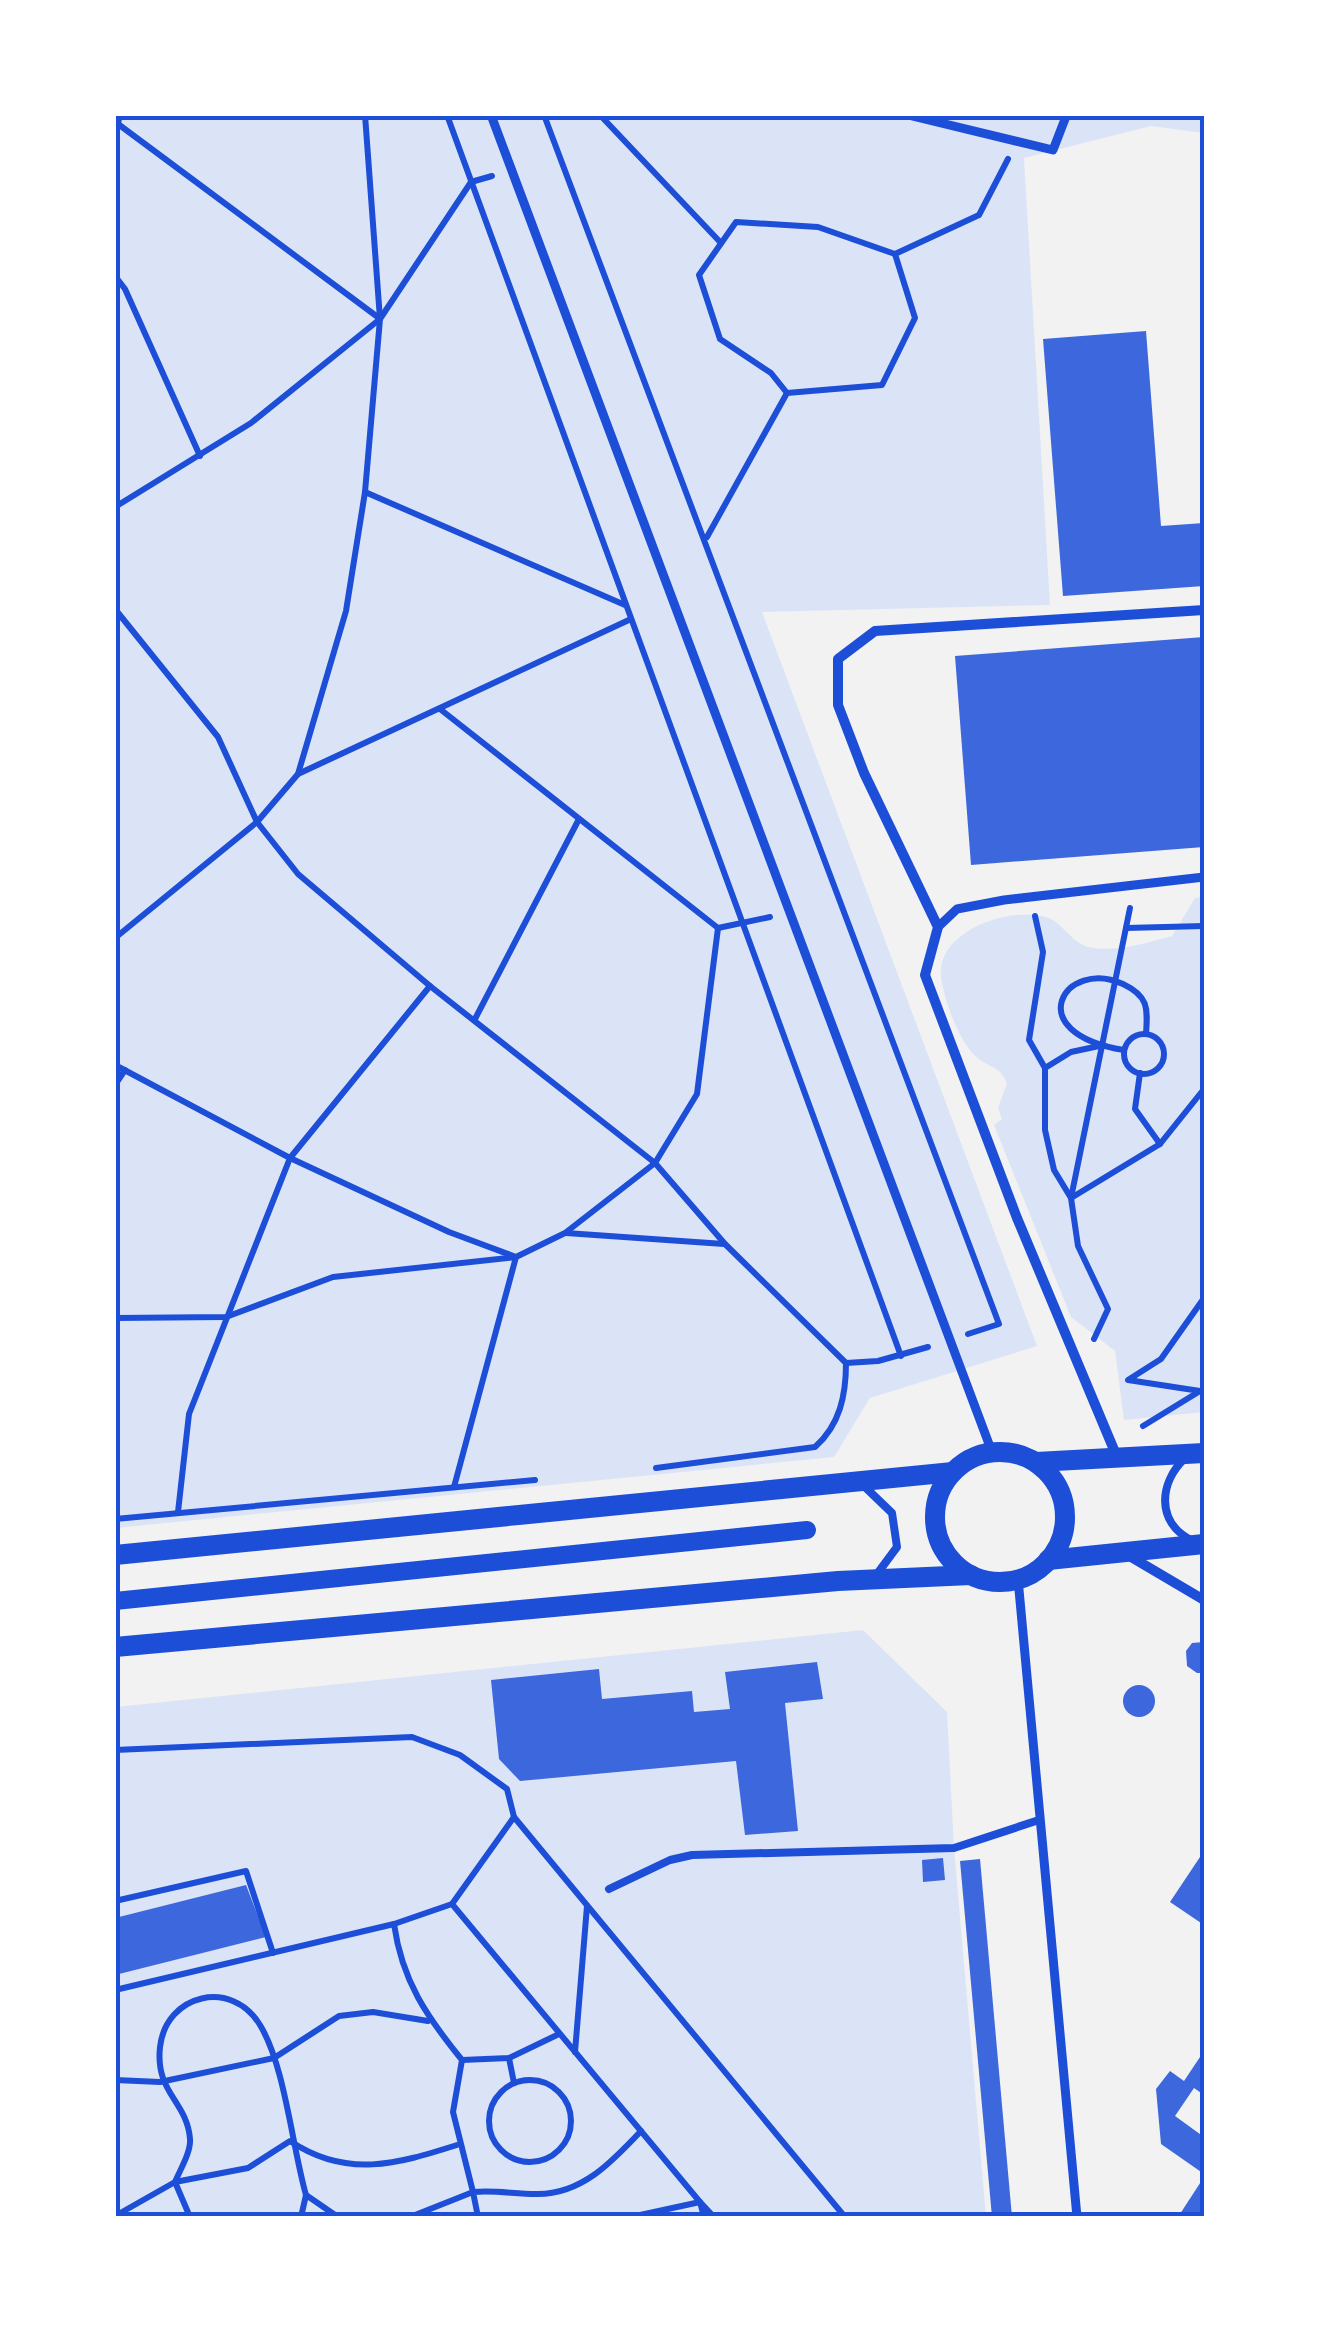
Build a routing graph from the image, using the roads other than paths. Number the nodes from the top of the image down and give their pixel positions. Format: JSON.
{"nodes":[{"id":1,"x":491,"y":115,"type":"edge"},
{"id":2,"x":908,"y":115,"type":"edge"},
{"id":3,"x":1066,"y":119,"type":"dead end"},
{"id":4,"x":1204,"y":610,"type":"edge"},
{"id":5,"x":1204,"y":878,"type":"edge"},
{"id":6,"x":938,"y":928,"type":"junction"},
{"id":7,"x":992,"y":1452,"type":"junction"},
{"id":8,"x":1196,"y":1454,"type":"edge"},
{"id":9,"x":1117,"y":1458,"type":"junction"},
{"id":10,"x":1036,"y":1462,"type":"junction"},
{"id":11,"x":953,"y":1472,"type":"junction"},
{"id":12,"x":856,"y":1480,"type":"junction"},
{"id":13,"x":807,"y":1530,"type":"dead end"},
{"id":14,"x":1201,"y":1544,"type":"edge"},
{"id":15,"x":1125,"y":1554,"type":"junction"},
{"id":16,"x":115,"y":1555,"type":"edge"},
{"id":17,"x":1048,"y":1560,"type":"junction"},
{"id":18,"x":971,"y":1575,"type":"junction"},
{"id":19,"x":1018,"y":1579,"type":"junction"},
{"id":20,"x":870,"y":1580,"type":"junction"},
{"id":21,"x":1204,"y":1600,"type":"edge"},
{"id":22,"x":115,"y":1601,"type":"edge"},
{"id":23,"x":115,"y":1647,"type":"edge"},
{"id":24,"x":1039,"y":1820,"type":"junction"},
{"id":25,"x":609,"y":1888,"type":"dead end"},
{"id":26,"x":1077,"y":2217,"type":"edge"}],
"edges":[{"from":1,"to":7,"type":"street"},
{"from":2,"to":3,"type":"street"},
{"from":4,"to":6,"type":"street"},
{"from":5,"to":6,"type":"street"},
{"from":6,"to":9,"type":"street"},
{"from":7,"to":10,"type":"main road"},
{"from":7,"to":11,"type":"main road"},
{"from":8,"to":9,"type":"main road"},
{"from":8,"to":14,"type":"lane"},
{"from":9,"to":10,"type":"main road"},
{"from":10,"to":17,"type":"main road"},
{"from":11,"to":12,"type":"main road"},
{"from":11,"to":18,"type":"main road"},
{"from":12,"to":16,"type":"main road"},
{"from":12,"to":20,"type":"lane"},
{"from":13,"to":22,"type":"street"},
{"from":14,"to":15,"type":"main road"},
{"from":15,"to":17,"type":"main road"},
{"from":15,"to":21,"type":"street"},
{"from":17,"to":19,"type":"main road"},
{"from":18,"to":19,"type":"main road"},
{"from":18,"to":20,"type":"main road"},
{"from":19,"to":24,"type":"street"},
{"from":20,"to":23,"type":"main road"},
{"from":24,"to":25,"type":"lane"},
{"from":24,"to":26,"type":"street"}]}
